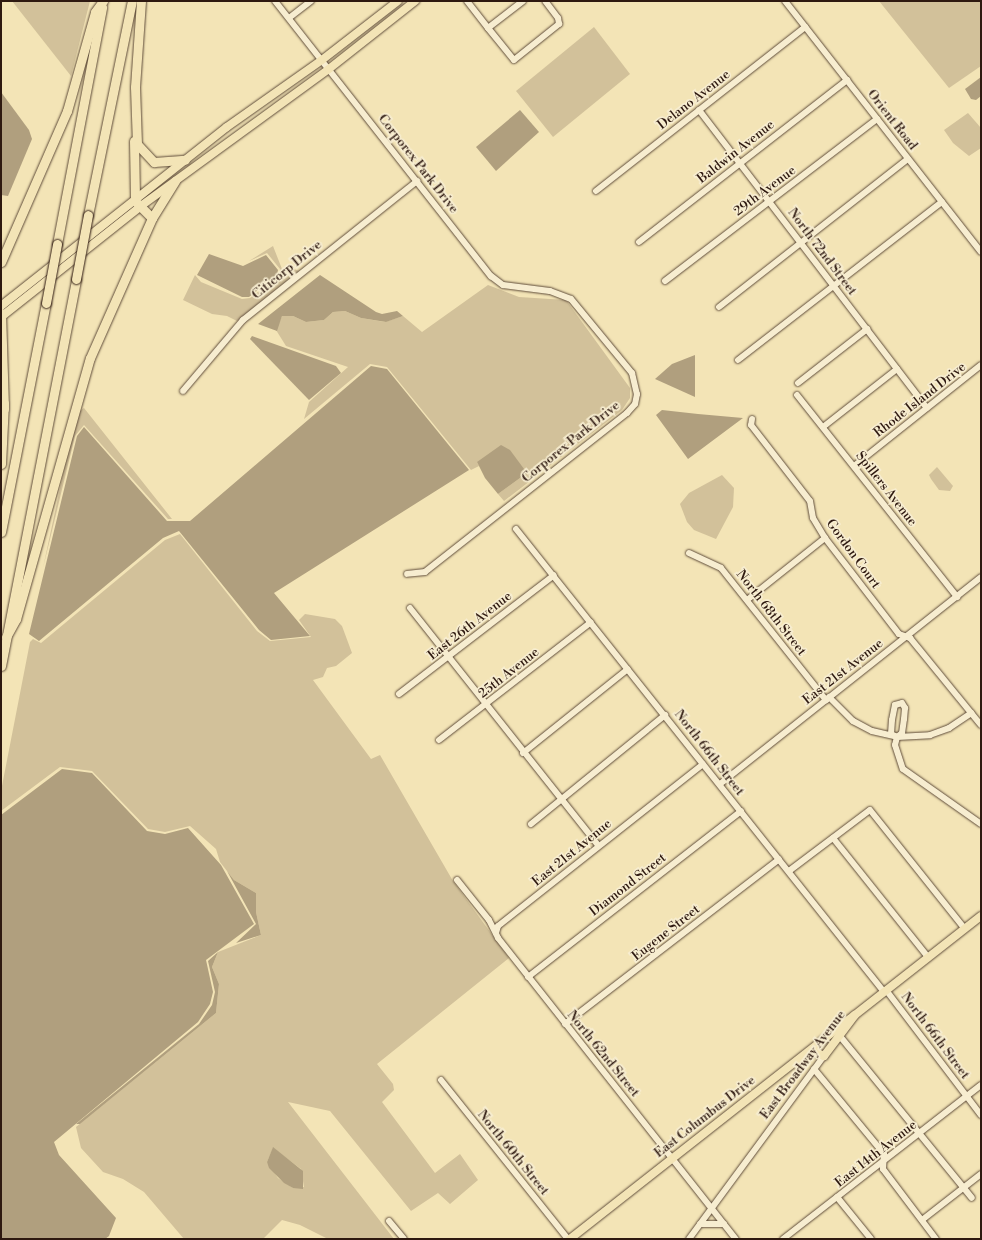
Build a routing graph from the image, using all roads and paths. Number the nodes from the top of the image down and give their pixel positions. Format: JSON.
{"nodes":[{"id":1,"x":103,"y":1,"type":"edge"},
{"id":2,"x":132,"y":1,"type":"edge"},
{"id":3,"x":141,"y":1,"type":"edge"},
{"id":4,"x":275,"y":1,"type":"edge"},
{"id":5,"x":310,"y":1,"type":"edge"},
{"id":6,"x":398,"y":1,"type":"edge"},
{"id":7,"x":416,"y":1,"type":"edge"},
{"id":8,"x":467,"y":1,"type":"edge"},
{"id":9,"x":523,"y":1,"type":"edge"},
{"id":10,"x":545,"y":1,"type":"edge"},
{"id":11,"x":785,"y":1,"type":"edge"},
{"id":12,"x":289,"y":18,"type":"junction"},
{"id":13,"x":805,"y":27,"type":"junction"},
{"id":14,"x":488,"y":28,"type":"junction"},
{"id":15,"x":322,"y":60,"type":"junction"},
{"id":16,"x":329,"y":69,"type":"junction"},
{"id":17,"x":847,"y":80,"type":"junction"},
{"id":18,"x":699,"y":110,"type":"junction"},
{"id":19,"x":877,"y":119,"type":"junction"},
{"id":20,"x":134,"y":134,"type":"junction"},
{"id":21,"x":908,"y":159,"type":"junction"},
{"id":22,"x":185,"y":160,"type":"junction"},
{"id":23,"x":740,"y":163,"type":"junction"},
{"id":24,"x":417,"y":180,"type":"junction"},
{"id":25,"x":175,"y":182,"type":"junction"},
{"id":26,"x":596,"y":191,"type":"dead end"},
{"id":27,"x":770,"y":201,"type":"junction"},
{"id":28,"x":942,"y":202,"type":"junction"},
{"id":29,"x":138,"y":204,"type":"junction"},
{"id":30,"x":152,"y":218,"type":"junction"},
{"id":31,"x":639,"y":242,"type":"dead end"},
{"id":32,"x":802,"y":243,"type":"junction"},
{"id":33,"x":981,"y":252,"type":"edge"},
{"id":34,"x":1,"y":262,"type":"edge"},
{"id":35,"x":665,"y":281,"type":"dead end"},
{"id":36,"x":834,"y":285,"type":"junction"},
{"id":37,"x":719,"y":307,"type":"dead end"},
{"id":38,"x":1,"y":313,"type":"edge"},
{"id":39,"x":867,"y":329,"type":"junction"},
{"id":40,"x":738,"y":360,"type":"dead end"},
{"id":41,"x":981,"y":365,"type":"edge"},
{"id":42,"x":897,"y":369,"type":"junction"},
{"id":43,"x":1,"y":374,"type":"edge"},
{"id":44,"x":798,"y":383,"type":"dead end"},
{"id":45,"x":183,"y":391,"type":"dead end"},
{"id":46,"x":797,"y":395,"type":"dead end"},
{"id":47,"x":927,"y":408,"type":"junction"},
{"id":48,"x":4,"y":409,"type":"junction"},
{"id":49,"x":752,"y":419,"type":"dead end"},
{"id":50,"x":823,"y":427,"type":"junction"},
{"id":51,"x":1,"y":464,"type":"edge"},
{"id":52,"x":854,"y":466,"type":"junction"},
{"id":53,"x":516,"y":529,"type":"dead end"},
{"id":54,"x":1,"y":532,"type":"edge"},
{"id":55,"x":825,"y":538,"type":"junction"},
{"id":56,"x":689,"y":553,"type":"dead end"},
{"id":57,"x":407,"y":574,"type":"dead end"},
{"id":58,"x":554,"y":575,"type":"junction"},
{"id":59,"x":981,"y":577,"type":"edge"},
{"id":60,"x":957,"y":597,"type":"junction"},
{"id":61,"x":747,"y":600,"type":"junction"},
{"id":62,"x":410,"y":608,"type":"dead end"},
{"id":63,"x":591,"y":622,"type":"junction"},
{"id":64,"x":907,"y":636,"type":"junction"},
{"id":65,"x":6,"y":637,"type":"junction"},
{"id":66,"x":448,"y":657,"type":"junction"},
{"id":67,"x":1,"y":666,"type":"edge"},
{"id":68,"x":628,"y":669,"type":"junction"},
{"id":69,"x":399,"y":694,"type":"dead end"},
{"id":70,"x":827,"y":698,"type":"junction"},
{"id":71,"x":486,"y":705,"type":"junction"},
{"id":72,"x":971,"y":713,"type":"junction"},
{"id":73,"x":665,"y":715,"type":"junction"},
{"id":74,"x":981,"y":725,"type":"edge"},
{"id":75,"x":896,"y":737,"type":"junction"},
{"id":76,"x":439,"y":740,"type":"dead end"},
{"id":77,"x":523,"y":753,"type":"junction"},
{"id":78,"x":703,"y":764,"type":"junction"},
{"id":79,"x":720,"y":784,"type":"junction"},
{"id":80,"x":562,"y":799,"type":"junction"},
{"id":81,"x":741,"y":811,"type":"junction"},
{"id":82,"x":531,"y":824,"type":"dead end"},
{"id":83,"x":981,"y":824,"type":"edge"},
{"id":84,"x":833,"y":838,"type":"junction"},
{"id":85,"x":598,"y":845,"type":"junction"},
{"id":86,"x":779,"y":859,"type":"junction"},
{"id":87,"x":789,"y":871,"type":"junction"},
{"id":88,"x":457,"y":880,"type":"dead end"},
{"id":89,"x":981,"y":916,"type":"edge"},
{"id":90,"x":965,"y":929,"type":"junction"},
{"id":91,"x":496,"y":933,"type":"junction"},
{"id":92,"x":928,"y":957,"type":"junction"},
{"id":93,"x":528,"y":977,"type":"junction"},
{"id":94,"x":885,"y":991,"type":"junction"},
{"id":95,"x":855,"y":1015,"type":"junction"},
{"id":96,"x":565,"y":1024,"type":"junction"},
{"id":97,"x":827,"y":1035,"type":"junction"},
{"id":98,"x":839,"y":1035,"type":"junction"},
{"id":99,"x":802,"y":1056,"type":"junction"},
{"id":100,"x":824,"y":1056,"type":"junction"},
{"id":101,"x":814,"y":1069,"type":"junction"},
{"id":102,"x":441,"y":1080,"type":"dead end"},
{"id":103,"x":981,"y":1085,"type":"edge"},
{"id":104,"x":966,"y":1096,"type":"junction"},
{"id":105,"x":981,"y":1115,"type":"edge"},
{"id":106,"x":920,"y":1133,"type":"junction"},
{"id":107,"x":672,"y":1158,"type":"junction"},
{"id":108,"x":884,"y":1161,"type":"junction"},
{"id":109,"x":981,"y":1174,"type":"edge"},
{"id":110,"x":964,"y":1188,"type":"junction"},
{"id":111,"x":838,"y":1197,"type":"junction"},
{"id":112,"x":972,"y":1198,"type":"dead end"},
{"id":113,"x":711,"y":1209,"type":"junction"},
{"id":114,"x":922,"y":1220,"type":"junction"},
{"id":115,"x":389,"y":1221,"type":"dead end"},
{"id":116,"x":700,"y":1224,"type":"junction"},
{"id":117,"x":724,"y":1224,"type":"junction"},
{"id":118,"x":404,"y":1239,"type":"edge"},
{"id":119,"x":569,"y":1239,"type":"edge"},
{"id":120,"x":689,"y":1239,"type":"edge"},
{"id":121,"x":736,"y":1239,"type":"edge"},
{"id":122,"x":783,"y":1239,"type":"edge"},
{"id":123,"x":871,"y":1239,"type":"edge"},
{"id":124,"x":936,"y":1239,"type":"edge"}],
"edges":[{"from":1,"to":34,"type":"highway"},
{"from":1,"to":54,"type":"highway","bridge":true},
{"from":2,"to":65,"type":"highway","bridge":true},
{"from":3,"to":20,"type":"highway"},
{"from":4,"to":12,"type":"street"},
{"from":5,"to":12,"type":"street"},
{"from":6,"to":15,"type":"main road"},
{"from":7,"to":16,"type":"main road"},
{"from":8,"to":14,"type":"street"},
{"from":9,"to":14,"type":"street"},
{"from":10,"to":14,"type":"street"},
{"from":11,"to":13,"type":"street","name":"Orient Road"},
{"from":12,"to":15,"type":"street"},
{"from":13,"to":17,"type":"street","name":"Orient Road"},
{"from":13,"to":18,"type":"street","name":"Delano Avenue"},
{"from":15,"to":16,"type":"street"},
{"from":15,"to":22,"type":"main road"},
{"from":16,"to":24,"type":"street","name":"Corporex Park Drive"},
{"from":16,"to":25,"type":"main road"},
{"from":17,"to":19,"type":"street","name":"Orient Road"},
{"from":17,"to":23,"type":"street","name":"Baldwin Avenue"},
{"from":18,"to":23,"type":"street","name":"North 72nd Street"},
{"from":18,"to":26,"type":"street","name":"Delano Avenue"},
{"from":19,"to":21,"type":"street","name":"Orient Road"},
{"from":19,"to":27,"type":"street","name":"29th Avenue"},
{"from":20,"to":22,"type":"highway"},
{"from":20,"to":29,"type":"highway"},
{"from":21,"to":28,"type":"street","name":"Orient Road"},
{"from":21,"to":32,"type":"street"},
{"from":22,"to":29,"type":"main road"},
{"from":23,"to":27,"type":"street","name":"North 72nd Street"},
{"from":23,"to":31,"type":"street","name":"Baldwin Avenue"},
{"from":24,"to":45,"type":"street","name":"Citicorp Drive"},
{"from":24,"to":57,"type":"street","name":"Corporex Park Drive"},
{"from":25,"to":29,"type":"main road"},
{"from":25,"to":30,"type":"highway"},
{"from":27,"to":32,"type":"street","name":"North 72nd Street"},
{"from":27,"to":35,"type":"street","name":"29th Avenue"},
{"from":28,"to":33,"type":"street","name":"Orient Road"},
{"from":28,"to":36,"type":"street"},
{"from":29,"to":30,"type":"highway"},
{"from":29,"to":38,"type":"main road"},
{"from":30,"to":65,"type":"highway"},
{"from":32,"to":36,"type":"street","name":"North 72nd Street"},
{"from":32,"to":37,"type":"street"},
{"from":36,"to":39,"type":"street","name":"North 72nd Street"},
{"from":36,"to":40,"type":"street"},
{"from":38,"to":48,"type":"highway"},
{"from":39,"to":42,"type":"street","name":"North 72nd Street"},
{"from":39,"to":44,"type":"street"},
{"from":41,"to":47,"type":"street","name":"Rhode Island Drive"},
{"from":42,"to":47,"type":"street","name":"North 72nd Street"},
{"from":42,"to":50,"type":"street"},
{"from":43,"to":48,"type":"highway"},
{"from":46,"to":50,"type":"street","name":"Spillers Avenue"},
{"from":47,"to":52,"type":"street","name":"Rhode Island Drive"},
{"from":48,"to":51,"type":"highway"},
{"from":49,"to":55,"type":"street","name":"Gordon Court"},
{"from":50,"to":52,"type":"street","name":"Spillers Avenue"},
{"from":52,"to":60,"type":"street","name":"Spillers Avenue"},
{"from":53,"to":58,"type":"street","name":"North 66th Street"},
{"from":55,"to":61,"type":"street"},
{"from":55,"to":64,"type":"street","name":"Gordon Court"},
{"from":56,"to":61,"type":"street","name":"North 68th Street"},
{"from":58,"to":63,"type":"street","name":"North 66th Street"},
{"from":58,"to":66,"type":"street","name":"East 26th Avenue"},
{"from":59,"to":60,"type":"street","name":"East 21st Avenue"},
{"from":60,"to":64,"type":"street","name":"East 21st Avenue"},
{"from":61,"to":70,"type":"street","name":"North 68th Street"},
{"from":62,"to":66,"type":"street"},
{"from":63,"to":68,"type":"street","name":"North 66th Street"},
{"from":63,"to":71,"type":"street","name":"25th Avenue"},
{"from":64,"to":70,"type":"street","name":"East 21st Avenue"},
{"from":64,"to":72,"type":"street","name":"Gordon Court"},
{"from":65,"to":67,"type":"highway"},
{"from":66,"to":69,"type":"street","name":"East 26th Avenue"},
{"from":66,"to":71,"type":"street"},
{"from":68,"to":73,"type":"street","name":"North 66th Street"},
{"from":68,"to":77,"type":"street"},
{"from":70,"to":75,"type":"street","name":"North 68th Street"},
{"from":70,"to":79,"type":"street","name":"East 21st Avenue"},
{"from":71,"to":76,"type":"street","name":"25th Avenue"},
{"from":71,"to":77,"type":"street"},
{"from":72,"to":74,"type":"street","name":"Gordon Court"},
{"from":72,"to":75,"type":"street","name":"North 68th Street"},
{"from":73,"to":78,"type":"street","name":"North 66th Street"},
{"from":73,"to":80,"type":"street"},
{"from":75,"to":75,"type":"street"},
{"from":75,"to":83,"type":"street"},
{"from":77,"to":80,"type":"street"},
{"from":78,"to":79,"type":"street","name":"North 66th Street"},
{"from":78,"to":85,"type":"street","name":"East 21st Avenue"},
{"from":79,"to":81,"type":"street","name":"North 66th Street"},
{"from":80,"to":82,"type":"street"},
{"from":80,"to":85,"type":"street"},
{"from":81,"to":86,"type":"street","name":"North 66th Street"},
{"from":81,"to":93,"type":"street","name":"Diamond Street"},
{"from":84,"to":87,"type":"street"},
{"from":84,"to":90,"type":"street"},
{"from":84,"to":92,"type":"street"},
{"from":85,"to":91,"type":"street","name":"East 21st Avenue"},
{"from":86,"to":87,"type":"street","name":"North 66th Street"},
{"from":86,"to":96,"type":"street","name":"Eugene Street"},
{"from":87,"to":94,"type":"street","name":"North 66th Street"},
{"from":88,"to":91,"type":"street","name":"North 62nd Street"},
{"from":89,"to":90,"type":"main road","name":"East Broadway Avenue"},
{"from":90,"to":92,"type":"main road","name":"East Broadway Avenue"},
{"from":91,"to":93,"type":"street","name":"North 62nd Street"},
{"from":92,"to":94,"type":"main road","name":"East Broadway Avenue"},
{"from":93,"to":96,"type":"street","name":"North 62nd Street"},
{"from":94,"to":95,"type":"main road","name":"East Broadway Avenue"},
{"from":94,"to":104,"type":"street","name":"North 66th Street"},
{"from":95,"to":97,"type":"main road","name":"East Columbus Drive"},
{"from":95,"to":98,"type":"main road","name":"East Broadway Avenue"},
{"from":96,"to":107,"type":"street","name":"North 62nd Street"},
{"from":97,"to":98,"type":"main road"},
{"from":97,"to":99,"type":"main road","name":"East Columbus Drive"},
{"from":98,"to":100,"type":"main road","name":"East Broadway Avenue"},
{"from":98,"to":106,"type":"street"},
{"from":99,"to":100,"type":"main road"},
{"from":99,"to":107,"type":"main road","name":"East Columbus Drive"},
{"from":100,"to":101,"type":"street","name":"East Broadway Avenue"},
{"from":101,"to":108,"type":"street"},
{"from":101,"to":113,"type":"street","name":"East Broadway Avenue"},
{"from":102,"to":119,"type":"street","name":"North 60th Street"},
{"from":103,"to":104,"type":"street","name":"East 14th Avenue"},
{"from":104,"to":105,"type":"street","name":"North 66th Street"},
{"from":104,"to":106,"type":"street","name":"East 14th Avenue"},
{"from":106,"to":108,"type":"street","name":"East 14th Avenue"},
{"from":106,"to":110,"type":"street"},
{"from":107,"to":113,"type":"street","name":"North 62nd Street"},
{"from":107,"to":119,"type":"main road","name":"East Columbus Drive"},
{"from":108,"to":111,"type":"street","name":"East 14th Avenue"},
{"from":108,"to":114,"type":"street"},
{"from":109,"to":110,"type":"street"},
{"from":110,"to":112,"type":"street"},
{"from":110,"to":114,"type":"street"},
{"from":111,"to":122,"type":"street","name":"East 14th Avenue"},
{"from":111,"to":123,"type":"street"},
{"from":113,"to":116,"type":"street","name":"East Broadway Avenue"},
{"from":113,"to":117,"type":"street","name":"North 62nd Street"},
{"from":114,"to":124,"type":"street"},
{"from":115,"to":118,"type":"street"},
{"from":116,"to":117,"type":"street"},
{"from":116,"to":120,"type":"street","name":"East Broadway Avenue"},
{"from":117,"to":121,"type":"street","name":"North 62nd Street"}]}
